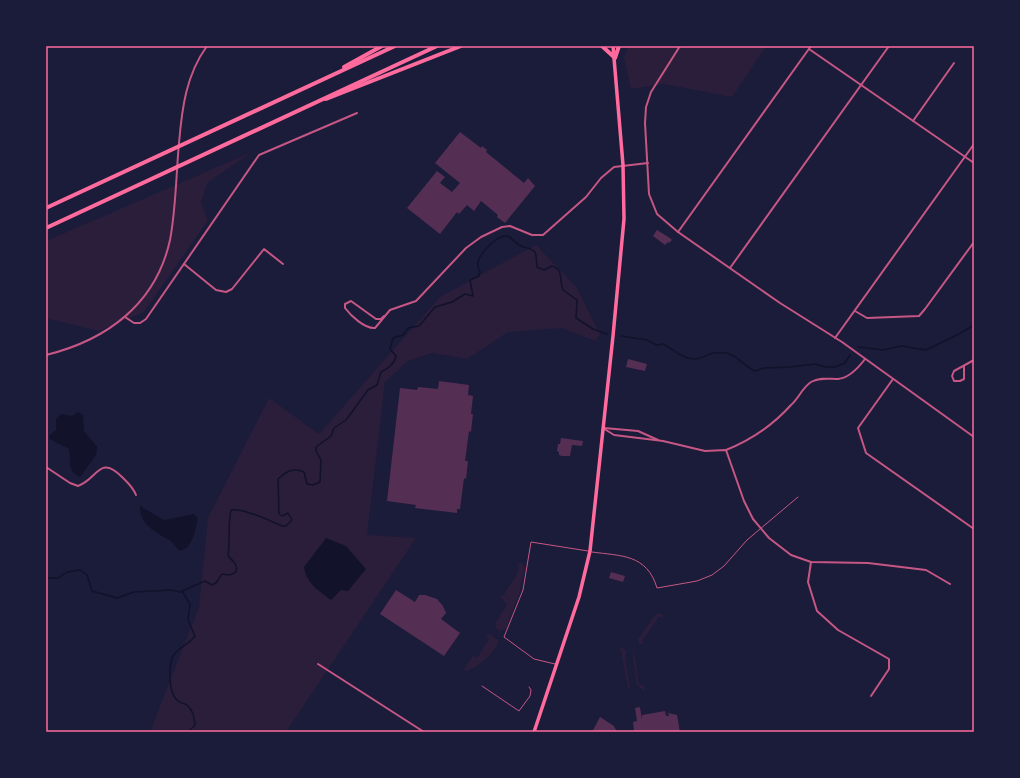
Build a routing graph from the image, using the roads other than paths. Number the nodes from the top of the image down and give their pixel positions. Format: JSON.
{"nodes":[{"id":1,"x":207,"y":46,"type":"edge"},
{"id":2,"x":382,"y":46,"type":"edge"},
{"id":3,"x":395,"y":46,"type":"edge"},
{"id":4,"x":436,"y":46,"type":"edge"},
{"id":5,"x":461,"y":46,"type":"edge"},
{"id":6,"x":602,"y":46,"type":"edge"},
{"id":7,"x":613,"y":46,"type":"edge"},
{"id":8,"x":619,"y":46,"type":"edge"},
{"id":9,"x":680,"y":46,"type":"edge"},
{"id":10,"x":811,"y":46,"type":"edge"},
{"id":11,"x":889,"y":46,"type":"edge"},
{"id":12,"x":809,"y":49,"type":"junction"},
{"id":13,"x":615,"y":58,"type":"junction"},
{"id":14,"x":954,"y":63,"type":"dead end"},
{"id":15,"x":314,"y":83,"type":"junction"},
{"id":16,"x":861,"y":85,"type":"junction"},
{"id":17,"x":356,"y":113,"type":"dead end"},
{"id":18,"x":282,"y":118,"type":"junction"},
{"id":19,"x":913,"y":121,"type":"junction"},
{"id":20,"x":974,"y":144,"type":"edge"},
{"id":21,"x":964,"y":157,"type":"junction"},
{"id":22,"x":648,"y":163,"type":"junction"},
{"id":23,"x":974,"y":164,"type":"edge"},
{"id":24,"x":623,"y":165,"type":"junction"},
{"id":25,"x":46,"y":208,"type":"edge"},
{"id":26,"x":46,"y":228,"type":"edge"},
{"id":27,"x":678,"y":232,"type":"junction"},
{"id":28,"x":974,"y":242,"type":"edge"},
{"id":29,"x":184,"y":264,"type":"junction"},
{"id":30,"x":284,"y":264,"type":"dead end"},
{"id":31,"x":730,"y":268,"type":"junction"},
{"id":32,"x":855,"y":310,"type":"junction"},
{"id":33,"x":384,"y":316,"type":"junction"},
{"id":34,"x":125,"y":317,"type":"junction"},
{"id":35,"x":835,"y":338,"type":"junction"},
{"id":36,"x":46,"y":355,"type":"edge"},
{"id":37,"x":866,"y":359,"type":"junction"},
{"id":38,"x":974,"y":360,"type":"edge"},
{"id":39,"x":964,"y":366,"type":"junction"},
{"id":40,"x":893,"y":379,"type":"junction"},
{"id":41,"x":603,"y":428,"type":"junction"},
{"id":42,"x":974,"y":437,"type":"edge"},
{"id":43,"x":661,"y":441,"type":"junction"},
{"id":44,"x":726,"y":450,"type":"junction"},
{"id":45,"x":46,"y":467,"type":"edge"},
{"id":46,"x":136,"y":495,"type":"dead end"},
{"id":47,"x":798,"y":497,"type":"dead end"},
{"id":48,"x":760,"y":529,"type":"junction"},
{"id":49,"x":974,"y":529,"type":"edge"},
{"id":50,"x":590,"y":551,"type":"junction"},
{"id":51,"x":811,"y":562,"type":"junction"},
{"id":52,"x":950,"y":584,"type":"dead end"},
{"id":53,"x":318,"y":664,"type":"dead end"},
{"id":54,"x":556,"y":664,"type":"junction"},
{"id":55,"x":482,"y":686,"type":"dead end"},
{"id":56,"x":529,"y":687,"type":"dead end"},
{"id":57,"x":871,"y":696,"type":"dead end"},
{"id":58,"x":424,"y":732,"type":"edge"},
{"id":59,"x":534,"y":732,"type":"edge"}],
"edges":[{"from":1,"to":34,"type":"street"},
{"from":2,"to":15,"type":"highway"},
{"from":3,"to":15,"type":"highway"},
{"from":4,"to":18,"type":"highway"},
{"from":5,"to":18,"type":"highway"},
{"from":6,"to":13,"type":"highway"},
{"from":7,"to":13,"type":"main road"},
{"from":8,"to":13,"type":"highway"},
{"from":9,"to":22,"type":"street"},
{"from":10,"to":12,"type":"street"},
{"from":11,"to":16,"type":"street"},
{"from":12,"to":16,"type":"street"},
{"from":12,"to":27,"type":"street"},
{"from":13,"to":24,"type":"main road"},
{"from":14,"to":19,"type":"street"},
{"from":15,"to":25,"type":"highway"},
{"from":16,"to":19,"type":"street"},
{"from":16,"to":31,"type":"street"},
{"from":17,"to":29,"type":"street"},
{"from":18,"to":26,"type":"highway"},
{"from":19,"to":21,"type":"street"},
{"from":20,"to":21,"type":"street"},
{"from":21,"to":23,"type":"street"},
{"from":21,"to":32,"type":"street"},
{"from":22,"to":24,"type":"street"},
{"from":22,"to":27,"type":"street"},
{"from":24,"to":33,"type":"street"},
{"from":24,"to":41,"type":"main road"},
{"from":27,"to":31,"type":"street"},
{"from":28,"to":32,"type":"street"},
{"from":29,"to":30,"type":"street"},
{"from":29,"to":34,"type":"street"},
{"from":31,"to":35,"type":"street"},
{"from":32,"to":35,"type":"street"},
{"from":33,"to":33,"type":"street"},
{"from":34,"to":36,"type":"street"},
{"from":35,"to":37,"type":"street"},
{"from":37,"to":40,"type":"street"},
{"from":37,"to":44,"type":"street"},
{"from":38,"to":39,"type":"street"},
{"from":39,"to":39,"type":"street"},
{"from":40,"to":42,"type":"street"},
{"from":40,"to":49,"type":"street"},
{"from":41,"to":43,"type":"street"},
{"from":41,"to":43,"type":"street"},
{"from":41,"to":50,"type":"main road"},
{"from":43,"to":44,"type":"street"},
{"from":44,"to":48,"type":"street"},
{"from":45,"to":46,"type":"street"},
{"from":47,"to":48,"type":"lane"},
{"from":48,"to":50,"type":"lane"},
{"from":48,"to":51,"type":"street"},
{"from":50,"to":54,"type":"main road"},
{"from":50,"to":54,"type":"lane"},
{"from":51,"to":52,"type":"street"},
{"from":51,"to":57,"type":"street"},
{"from":53,"to":58,"type":"street"},
{"from":54,"to":59,"type":"main road"},
{"from":55,"to":56,"type":"lane"}]}
